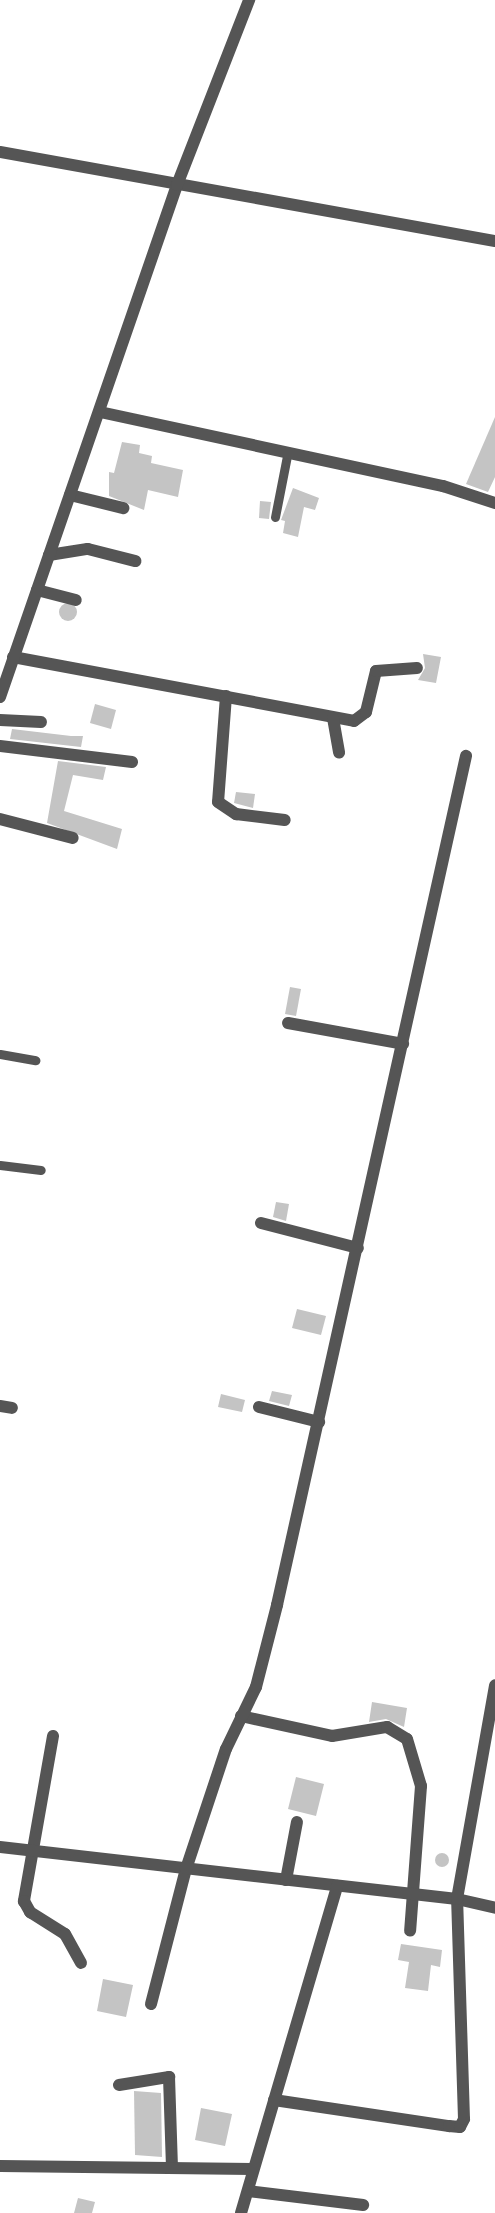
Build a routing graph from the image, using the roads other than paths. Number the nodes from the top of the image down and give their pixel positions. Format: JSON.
{"nodes":[{"id":1,"x":249,"y":0,"type":"edge"},
{"id":2,"x":0,"y":152,"type":"edge"},
{"id":3,"x":177,"y":185,"type":"junction"},
{"id":4,"x":495,"y":241,"type":"edge"},
{"id":5,"x":100,"y":412,"type":"junction"},
{"id":6,"x":287,"y":456,"type":"junction"},
{"id":7,"x":70,"y":495,"type":"junction"},
{"id":8,"x":495,"y":503,"type":"edge"},
{"id":9,"x":123,"y":508,"type":"dead end"},
{"id":10,"x":276,"y":517,"type":"dead end"},
{"id":11,"x":50,"y":555,"type":"junction"},
{"id":12,"x":135,"y":561,"type":"dead end"},
{"id":13,"x":37,"y":590,"type":"junction"},
{"id":14,"x":76,"y":600,"type":"dead end"},
{"id":15,"x":13,"y":657,"type":"junction"},
{"id":16,"x":417,"y":668,"type":"dead end"},
{"id":17,"x":226,"y":696,"type":"junction"},
{"id":18,"x":0,"y":698,"type":"edge"},
{"id":19,"x":333,"y":718,"type":"junction"},
{"id":20,"x":0,"y":720,"type":"edge"},
{"id":21,"x":41,"y":723,"type":"dead end"},
{"id":22,"x":0,"y":747,"type":"edge"},
{"id":23,"x":339,"y":752,"type":"dead end"},
{"id":24,"x":466,"y":756,"type":"dead end"},
{"id":25,"x":132,"y":762,"type":"dead end"},
{"id":26,"x":0,"y":819,"type":"edge"},
{"id":27,"x":285,"y":820,"type":"dead end"},
{"id":28,"x":73,"y":838,"type":"dead end"},
{"id":29,"x":288,"y":1023,"type":"dead end"},
{"id":30,"x":403,"y":1044,"type":"junction"},
{"id":31,"x":0,"y":1054,"type":"edge"},
{"id":32,"x":35,"y":1060,"type":"dead end"},
{"id":33,"x":0,"y":1166,"type":"edge"},
{"id":34,"x":41,"y":1170,"type":"dead end"},
{"id":35,"x":261,"y":1222,"type":"dead end"},
{"id":36,"x":358,"y":1248,"type":"junction"},
{"id":37,"x":259,"y":1407,"type":"dead end"},
{"id":38,"x":320,"y":1422,"type":"junction"},
{"id":39,"x":495,"y":1684,"type":"edge"},
{"id":40,"x":241,"y":1716,"type":"junction"},
{"id":41,"x":53,"y":1736,"type":"dead end"},
{"id":42,"x":297,"y":1822,"type":"dead end"},
{"id":43,"x":0,"y":1847,"type":"edge"},
{"id":44,"x":30,"y":1851,"type":"junction"},
{"id":45,"x":186,"y":1869,"type":"junction"},
{"id":46,"x":285,"y":1880,"type":"junction"},
{"id":47,"x":337,"y":1886,"type":"junction"},
{"id":48,"x":413,"y":1894,"type":"junction"},
{"id":49,"x":457,"y":1899,"type":"junction"},
{"id":50,"x":495,"y":1908,"type":"edge"},
{"id":51,"x":410,"y":1931,"type":"dead end"},
{"id":52,"x":81,"y":1964,"type":"dead end"},
{"id":53,"x":151,"y":2004,"type":"dead end"},
{"id":54,"x":119,"y":2085,"type":"dead end"},
{"id":55,"x":274,"y":2100,"type":"junction"},
{"id":56,"x":0,"y":2166,"type":"edge"},
{"id":57,"x":172,"y":2166,"type":"junction"},
{"id":58,"x":252,"y":2169,"type":"junction"},
{"id":59,"x":248,"y":2191,"type":"junction"},
{"id":60,"x":363,"y":2205,"type":"dead end"},
{"id":61,"x":241,"y":2213,"type":"edge"}],
"edges":[{"from":1,"to":3,"type":"street"},
{"from":2,"to":3,"type":"street"},
{"from":3,"to":4,"type":"street"},
{"from":3,"to":5,"type":"street"},
{"from":5,"to":6,"type":"street"},
{"from":5,"to":7,"type":"street"},
{"from":6,"to":8,"type":"street"},
{"from":6,"to":10,"type":"lane"},
{"from":7,"to":9,"type":"street"},
{"from":7,"to":11,"type":"street"},
{"from":11,"to":12,"type":"street"},
{"from":11,"to":13,"type":"street"},
{"from":13,"to":14,"type":"street"},
{"from":13,"to":15,"type":"street"},
{"from":15,"to":17,"type":"street"},
{"from":15,"to":18,"type":"street"},
{"from":16,"to":19,"type":"street"},
{"from":17,"to":19,"type":"street"},
{"from":17,"to":27,"type":"street"},
{"from":19,"to":23,"type":"street"},
{"from":20,"to":21,"type":"street"},
{"from":22,"to":25,"type":"street"},
{"from":24,"to":30,"type":"street"},
{"from":26,"to":28,"type":"street"},
{"from":29,"to":30,"type":"street"},
{"from":30,"to":36,"type":"street"},
{"from":31,"to":32,"type":"lane"},
{"from":33,"to":34,"type":"lane"},
{"from":35,"to":36,"type":"street"},
{"from":36,"to":38,"type":"street"},
{"from":37,"to":38,"type":"street"},
{"from":38,"to":40,"type":"street"},
{"from":39,"to":49,"type":"street"},
{"from":40,"to":45,"type":"street"},
{"from":40,"to":48,"type":"street"},
{"from":41,"to":44,"type":"street"},
{"from":42,"to":46,"type":"street"},
{"from":43,"to":44,"type":"street"},
{"from":44,"to":45,"type":"street"},
{"from":44,"to":52,"type":"street"},
{"from":45,"to":46,"type":"street"},
{"from":45,"to":53,"type":"street"},
{"from":46,"to":47,"type":"street"},
{"from":47,"to":48,"type":"street"},
{"from":47,"to":55,"type":"street"},
{"from":48,"to":49,"type":"street"},
{"from":48,"to":51,"type":"street"},
{"from":49,"to":50,"type":"street"},
{"from":49,"to":55,"type":"street"},
{"from":54,"to":57,"type":"street"},
{"from":55,"to":58,"type":"street"},
{"from":56,"to":57,"type":"street"},
{"from":57,"to":58,"type":"street"},
{"from":58,"to":59,"type":"street"},
{"from":59,"to":60,"type":"street"},
{"from":59,"to":61,"type":"street"}]}
